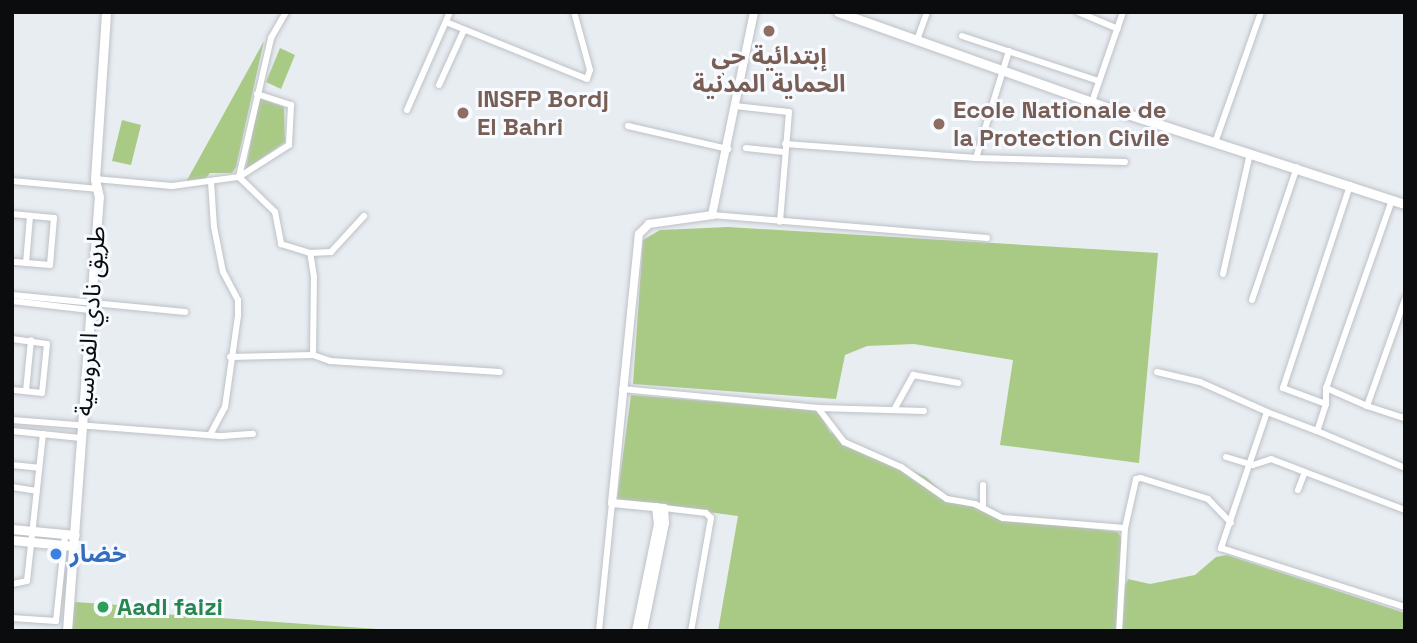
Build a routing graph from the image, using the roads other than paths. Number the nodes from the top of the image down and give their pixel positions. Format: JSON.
{"nodes":[{"id":1,"x":106,"y":12,"type":"edge"},
{"id":2,"x":286,"y":12,"type":"edge"},
{"id":3,"x":450,"y":12,"type":"edge"},
{"id":4,"x":574,"y":12,"type":"edge"},
{"id":5,"x":754,"y":12,"type":"edge"},
{"id":6,"x":838,"y":12,"type":"edge"},
{"id":7,"x":927,"y":12,"type":"edge"},
{"id":8,"x":1079,"y":12,"type":"edge"},
{"id":9,"x":1123,"y":12,"type":"edge"},
{"id":10,"x":1261,"y":12,"type":"edge"},
{"id":11,"x":446,"y":22,"type":"junction"},
{"id":12,"x":1118,"y":29,"type":"junction"},
{"id":13,"x":463,"y":32,"type":"junction"},
{"id":14,"x":962,"y":36,"type":"dead end"},
{"id":15,"x":917,"y":40,"type":"junction"},
{"id":16,"x":1009,"y":51,"type":"junction"},
{"id":17,"x":1003,"y":70,"type":"junction"},
{"id":18,"x":1100,"y":81,"type":"junction"},
{"id":19,"x":439,"y":85,"type":"dead end"},
{"id":20,"x":257,"y":94,"type":"junction"},
{"id":21,"x":1092,"y":102,"type":"junction"},
{"id":22,"x":735,"y":106,"type":"junction"},
{"id":23,"x":407,"y":110,"type":"dead end"},
{"id":24,"x":628,"y":125,"type":"dead end"},
{"id":25,"x":1216,"y":140,"type":"junction"},
{"id":26,"x":785,"y":144,"type":"junction"},
{"id":27,"x":746,"y":148,"type":"dead end"},
{"id":28,"x":728,"y":149,"type":"junction"},
{"id":29,"x":784,"y":152,"type":"junction"},
{"id":30,"x":1250,"y":153,"type":"junction"},
{"id":31,"x":975,"y":158,"type":"junction"},
{"id":32,"x":1125,"y":162,"type":"dead end"},
{"id":33,"x":1297,"y":167,"type":"junction"},
{"id":34,"x":239,"y":177,"type":"junction"},
{"id":35,"x":12,"y":181,"type":"edge"},
{"id":36,"x":211,"y":182,"type":"junction"},
{"id":37,"x":97,"y":184,"type":"junction"},
{"id":38,"x":1350,"y":185,"type":"junction"},
{"id":39,"x":1392,"y":200,"type":"junction"},
{"id":40,"x":1405,"y":204,"type":"edge"},
{"id":41,"x":12,"y":214,"type":"edge"},
{"id":42,"x":712,"y":215,"type":"junction"},
{"id":43,"x":30,"y":216,"type":"junction"},
{"id":44,"x":364,"y":216,"type":"dead end"},
{"id":45,"x":780,"y":222,"type":"junction"},
{"id":46,"x":987,"y":238,"type":"dead end"},
{"id":47,"x":310,"y":253,"type":"junction"},
{"id":48,"x":12,"y":262,"type":"edge"},
{"id":49,"x":26,"y":263,"type":"junction"},
{"id":50,"x":1223,"y":274,"type":"dead end"},
{"id":51,"x":12,"y":295,"type":"edge"},
{"id":52,"x":1405,"y":299,"type":"edge"},
{"id":53,"x":1252,"y":300,"type":"dead end"},
{"id":54,"x":12,"y":301,"type":"edge"},
{"id":55,"x":89,"y":306,"type":"junction"},
{"id":56,"x":185,"y":312,"type":"dead end"},
{"id":57,"x":12,"y":339,"type":"edge"},
{"id":58,"x":30,"y":340,"type":"junction"},
{"id":59,"x":313,"y":355,"type":"junction"},
{"id":60,"x":230,"y":357,"type":"junction"},
{"id":61,"x":1157,"y":372,"type":"dead end"},
{"id":62,"x":500,"y":373,"type":"dead end"},
{"id":63,"x":958,"y":383,"type":"dead end"},
{"id":64,"x":1326,"y":388,"type":"junction"},
{"id":65,"x":622,"y":389,"type":"junction"},
{"id":66,"x":12,"y":390,"type":"edge"},
{"id":67,"x":26,"y":391,"type":"junction"},
{"id":68,"x":1326,"y":404,"type":"junction"},
{"id":69,"x":1367,"y":406,"type":"junction"},
{"id":70,"x":818,"y":408,"type":"junction"},
{"id":71,"x":895,"y":408,"type":"junction"},
{"id":72,"x":924,"y":411,"type":"dead end"},
{"id":73,"x":1267,"y":412,"type":"junction"},
{"id":74,"x":1405,"y":418,"type":"edge"},
{"id":75,"x":12,"y":420,"type":"edge"},
{"id":76,"x":82,"y":426,"type":"junction"},
{"id":77,"x":12,"y":430,"type":"edge"},
{"id":78,"x":1317,"y":431,"type":"junction"},
{"id":79,"x":43,"y":434,"type":"junction"},
{"id":80,"x":253,"y":434,"type":"dead end"},
{"id":81,"x":210,"y":435,"type":"junction"},
{"id":82,"x":81,"y":438,"type":"junction"},
{"id":83,"x":1226,"y":457,"type":"dead end"},
{"id":84,"x":12,"y":465,"type":"edge"},
{"id":85,"x":1253,"y":466,"type":"junction"},
{"id":86,"x":39,"y":468,"type":"junction"},
{"id":87,"x":1405,"y":468,"type":"edge"},
{"id":88,"x":1305,"y":472,"type":"junction"},
{"id":89,"x":983,"y":485,"type":"dead end"},
{"id":90,"x":12,"y":487,"type":"edge"},
{"id":91,"x":1298,"y":490,"type":"dead end"},
{"id":92,"x":37,"y":491,"type":"junction"},
{"id":93,"x":612,"y":503,"type":"junction"},
{"id":94,"x":660,"y":507,"type":"junction"},
{"id":95,"x":983,"y":508,"type":"junction"},
{"id":96,"x":1405,"y":510,"type":"edge"},
{"id":97,"x":1231,"y":523,"type":"junction"},
{"id":98,"x":1125,"y":528,"type":"junction"},
{"id":99,"x":12,"y":529,"type":"edge"},
{"id":100,"x":33,"y":531,"type":"junction"},
{"id":101,"x":70,"y":535,"type":"junction"},
{"id":102,"x":12,"y":540,"type":"edge"},
{"id":103,"x":32,"y":542,"type":"junction"},
{"id":104,"x":69,"y":545,"type":"junction"},
{"id":105,"x":12,"y":584,"type":"edge"},
{"id":106,"x":1405,"y":607,"type":"edge"},
{"id":107,"x":12,"y":618,"type":"edge"},
{"id":108,"x":67,"y":631,"type":"edge"},
{"id":109,"x":599,"y":631,"type":"edge"},
{"id":110,"x":636,"y":631,"type":"edge"},
{"id":111,"x":643,"y":631,"type":"edge"},
{"id":112,"x":691,"y":631,"type":"edge"},
{"id":113,"x":1119,"y":631,"type":"edge"}],
"edges":[{"from":1,"to":37,"type":"main road","name":"طريق نادي الفروسية"},
{"from":2,"to":20,"type":"street"},
{"from":3,"to":11,"type":"street"},
{"from":4,"to":13,"type":"street"},
{"from":5,"to":22,"type":"street"},
{"from":6,"to":15,"type":"main road"},
{"from":7,"to":15,"type":"street"},
{"from":8,"to":12,"type":"street"},
{"from":9,"to":12,"type":"street"},
{"from":10,"to":25,"type":"street"},
{"from":11,"to":13,"type":"street"},
{"from":11,"to":23,"type":"street"},
{"from":12,"to":18,"type":"street"},
{"from":13,"to":19,"type":"street"},
{"from":14,"to":16,"type":"street"},
{"from":15,"to":17,"type":"main road"},
{"from":16,"to":17,"type":"street"},
{"from":16,"to":18,"type":"street"},
{"from":17,"to":21,"type":"main road"},
{"from":17,"to":31,"type":"street"},
{"from":18,"to":21,"type":"street"},
{"from":20,"to":34,"type":"street"},
{"from":20,"to":34,"type":"street"},
{"from":21,"to":25,"type":"main road"},
{"from":22,"to":26,"type":"street"},
{"from":22,"to":28,"type":"street"},
{"from":24,"to":28,"type":"street"},
{"from":25,"to":30,"type":"main road"},
{"from":26,"to":29,"type":"street"},
{"from":26,"to":31,"type":"street"},
{"from":27,"to":29,"type":"street"},
{"from":28,"to":42,"type":"street"},
{"from":29,"to":45,"type":"street"},
{"from":30,"to":33,"type":"main road"},
{"from":30,"to":50,"type":"street"},
{"from":31,"to":32,"type":"street"},
{"from":33,"to":38,"type":"main road"},
{"from":33,"to":53,"type":"street"},
{"from":34,"to":36,"type":"street"},
{"from":34,"to":47,"type":"street"},
{"from":35,"to":37,"type":"street"},
{"from":36,"to":37,"type":"street"},
{"from":36,"to":60,"type":"street"},
{"from":37,"to":55,"type":"main road","name":"طريق نادي الفروسية"},
{"from":38,"to":39,"type":"main road"},
{"from":38,"to":68,"type":"street"},
{"from":39,"to":40,"type":"main road"},
{"from":39,"to":64,"type":"street"},
{"from":41,"to":43,"type":"street"},
{"from":42,"to":45,"type":"street"},
{"from":42,"to":65,"type":"street"},
{"from":43,"to":49,"type":"street"},
{"from":43,"to":49,"type":"street"},
{"from":44,"to":47,"type":"street"},
{"from":45,"to":46,"type":"street"},
{"from":47,"to":59,"type":"street"},
{"from":48,"to":49,"type":"street"},
{"from":51,"to":55,"type":"street"},
{"from":52,"to":69,"type":"street"},
{"from":54,"to":55,"type":"street"},
{"from":55,"to":56,"type":"street"},
{"from":55,"to":76,"type":"main road","name":"طريق نادي الفروسية"},
{"from":57,"to":58,"type":"street"},
{"from":58,"to":67,"type":"street"},
{"from":58,"to":67,"type":"street"},
{"from":59,"to":60,"type":"street"},
{"from":59,"to":62,"type":"street"},
{"from":60,"to":81,"type":"street"},
{"from":61,"to":73,"type":"street"},
{"from":63,"to":71,"type":"street"},
{"from":64,"to":68,"type":"street"},
{"from":64,"to":69,"type":"street"},
{"from":65,"to":70,"type":"street"},
{"from":65,"to":93,"type":"street"},
{"from":66,"to":67,"type":"street"},
{"from":68,"to":78,"type":"street"},
{"from":69,"to":74,"type":"street"},
{"from":70,"to":71,"type":"street"},
{"from":70,"to":95,"type":"street"},
{"from":71,"to":72,"type":"street"},
{"from":73,"to":78,"type":"street"},
{"from":73,"to":85,"type":"street"},
{"from":75,"to":76,"type":"street"},
{"from":76,"to":81,"type":"street"},
{"from":76,"to":82,"type":"main road","name":"طريق نادي الفروسية"},
{"from":77,"to":79,"type":"street"},
{"from":78,"to":87,"type":"street"},
{"from":79,"to":82,"type":"street"},
{"from":79,"to":86,"type":"street"},
{"from":80,"to":81,"type":"street"},
{"from":82,"to":101,"type":"main road","name":"طريق نادي الفروسية"},
{"from":83,"to":85,"type":"street"},
{"from":84,"to":86,"type":"street"},
{"from":85,"to":88,"type":"street"},
{"from":85,"to":97,"type":"street"},
{"from":86,"to":92,"type":"street"},
{"from":88,"to":91,"type":"street"},
{"from":88,"to":96,"type":"street"},
{"from":89,"to":95,"type":"street"},
{"from":90,"to":92,"type":"street"},
{"from":92,"to":100,"type":"street"},
{"from":93,"to":94,"type":"street"},
{"from":93,"to":109,"type":"street"},
{"from":94,"to":110,"type":"street"},
{"from":94,"to":111,"type":"street"},
{"from":94,"to":112,"type":"street"},
{"from":95,"to":98,"type":"street"},
{"from":97,"to":98,"type":"street"},
{"from":97,"to":106,"type":"street"},
{"from":98,"to":113,"type":"street"},
{"from":99,"to":100,"type":"main road"},
{"from":100,"to":101,"type":"main road"},
{"from":100,"to":103,"type":"street"},
{"from":101,"to":104,"type":"main road","name":"طريق نادي الفروسية"},
{"from":102,"to":103,"type":"main road"},
{"from":103,"to":104,"type":"main road"},
{"from":103,"to":105,"type":"street"},
{"from":104,"to":107,"type":"street"},
{"from":104,"to":108,"type":"main road","name":"طريق نادي الفروسية"}]}
